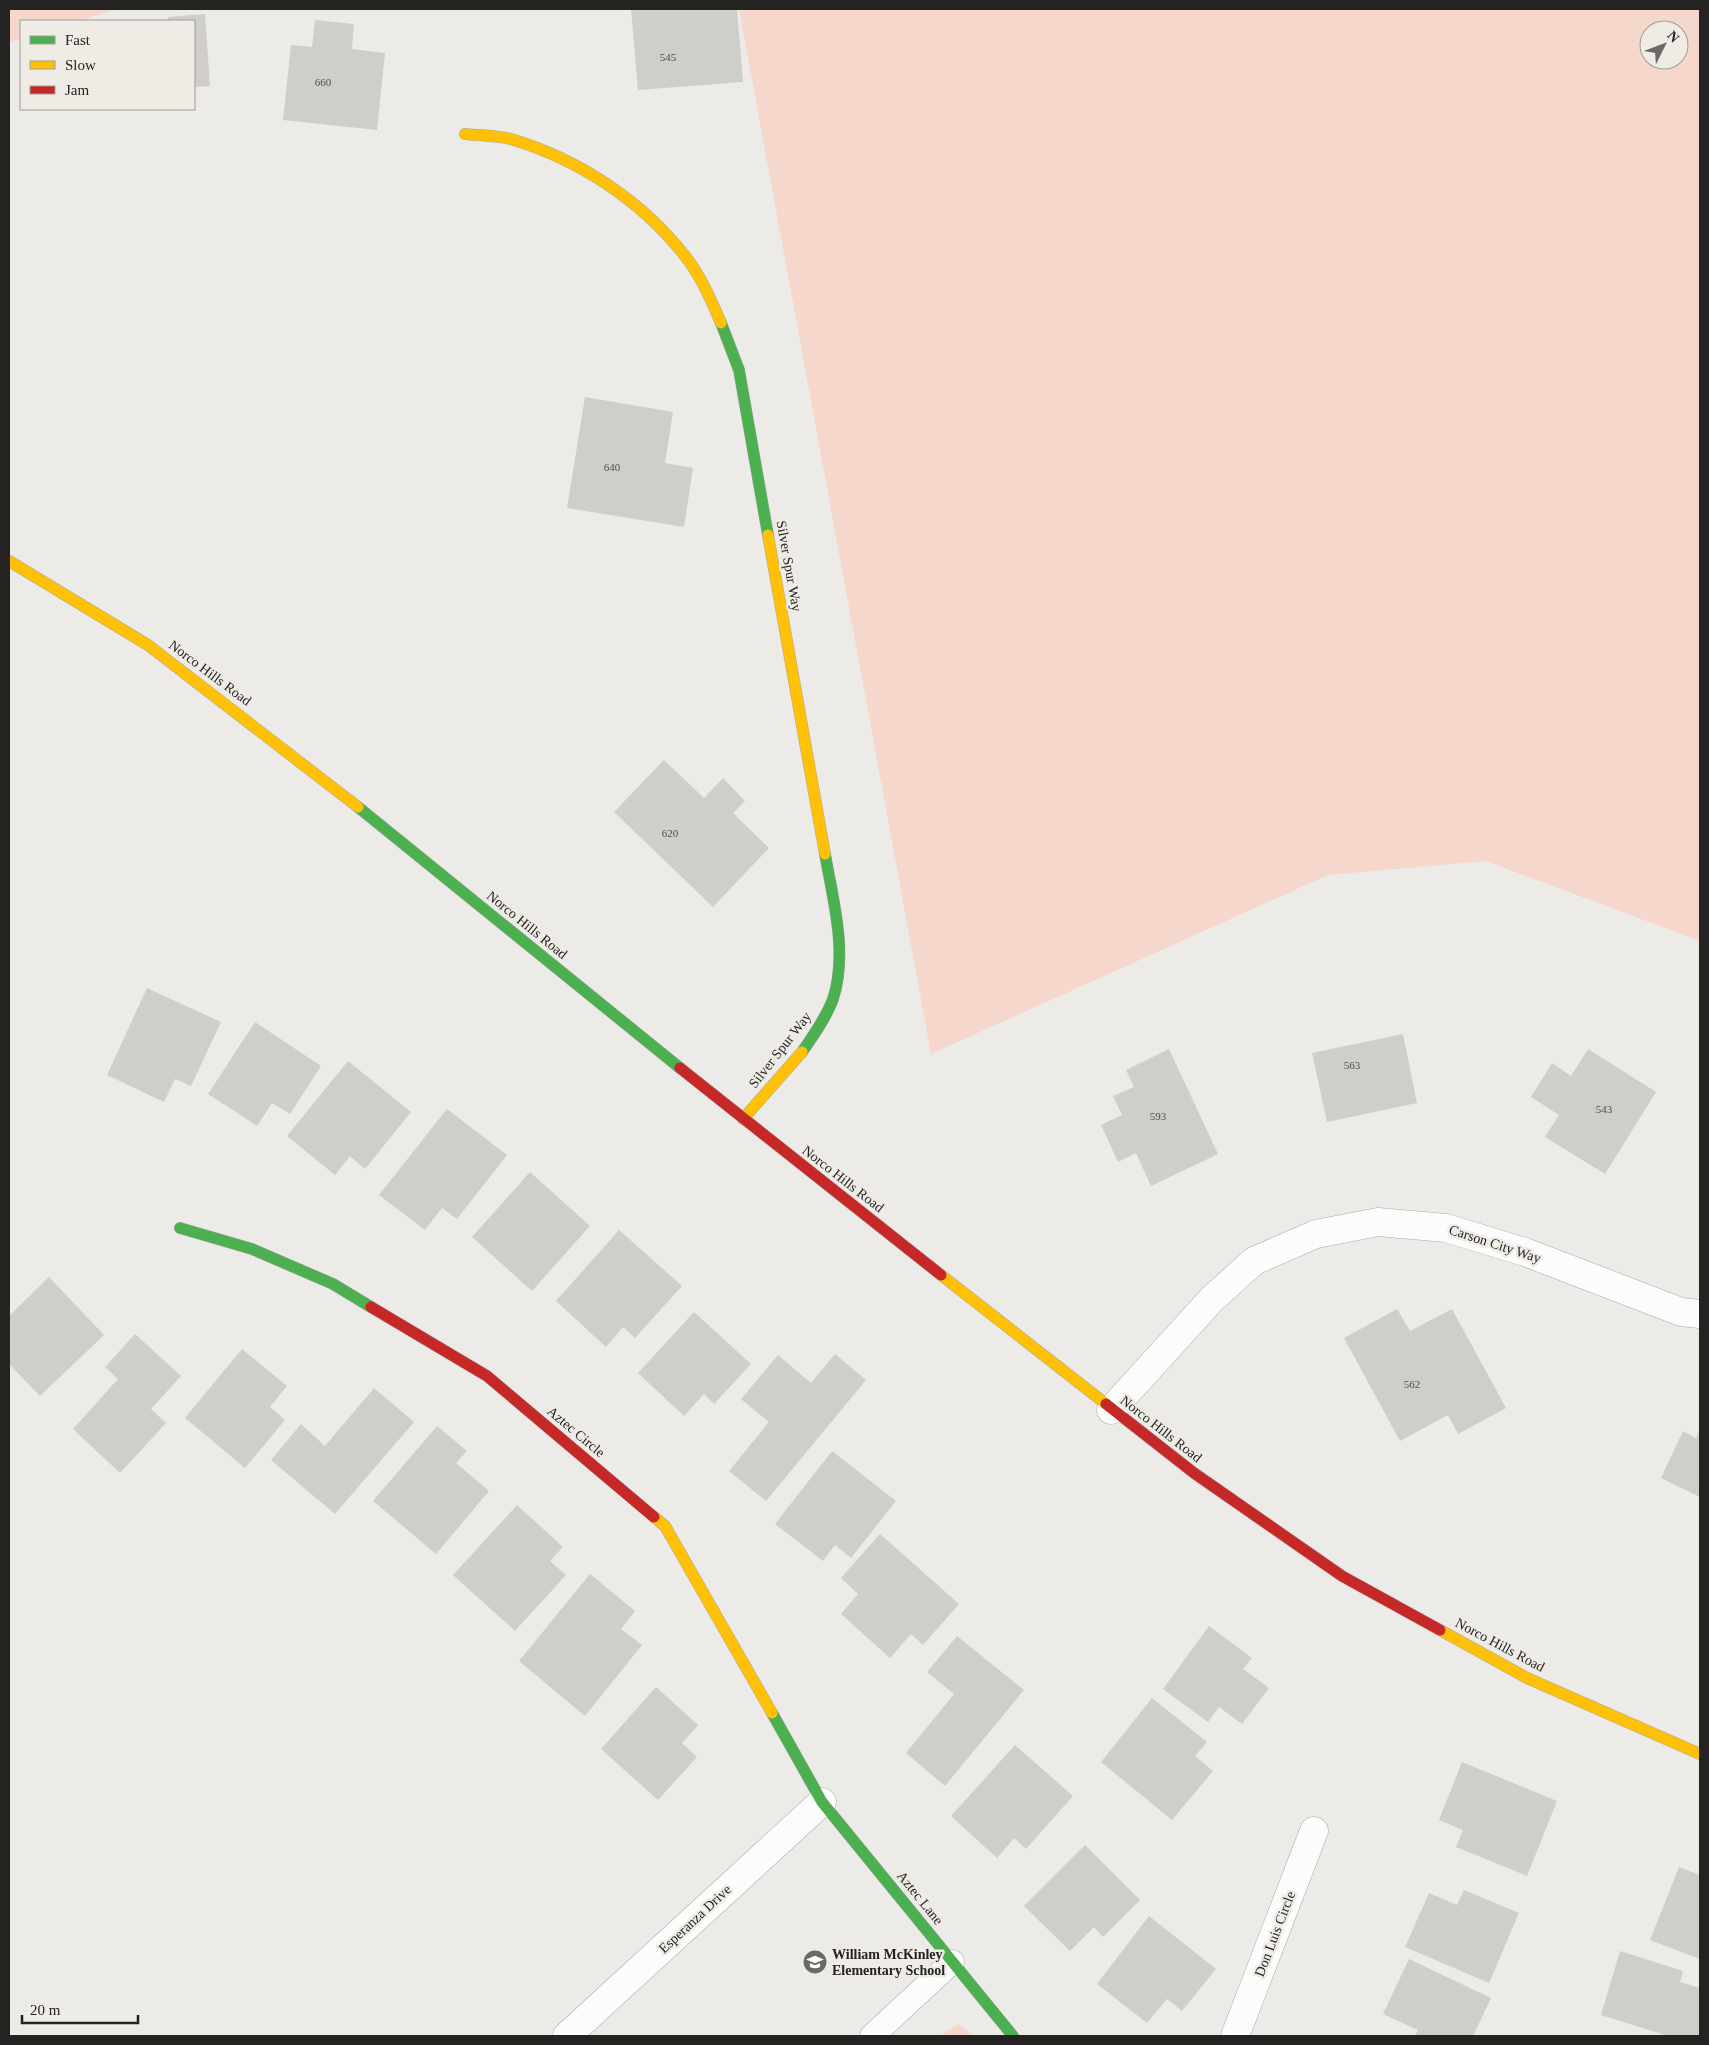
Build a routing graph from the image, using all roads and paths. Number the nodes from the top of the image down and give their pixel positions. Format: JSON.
{"nodes":[{"id":1,"x":464,"y":134,"type":"dead end"},
{"id":2,"x":9,"y":561,"type":"edge"},
{"id":3,"x":743,"y":1120,"type":"junction"},
{"id":4,"x":180,"y":1228,"type":"dead end"},
{"id":5,"x":1700,"y":1314,"type":"edge"},
{"id":6,"x":1112,"y":1410,"type":"junction"},
{"id":7,"x":1700,"y":1754,"type":"edge"},
{"id":8,"x":822,"y":1802,"type":"junction"},
{"id":9,"x":1314,"y":1831,"type":"dead end"},
{"id":10,"x":952,"y":1962,"type":"junction"},
{"id":11,"x":567,"y":2036,"type":"edge"},
{"id":12,"x":872,"y":2036,"type":"edge"},
{"id":13,"x":1013,"y":2036,"type":"edge"},
{"id":14,"x":1235,"y":2036,"type":"edge"}],
"edges":[{"from":1,"to":3,"type":"street","name":"Silver Spur Way"},
{"from":2,"to":3,"type":"street","name":"Norco Hills Road"},
{"from":3,"to":6,"type":"street","name":"Norco Hills Road"},
{"from":4,"to":8,"type":"street","name":"Aztec Circle"},
{"from":5,"to":6,"type":"street","name":"Carson City Way"},
{"from":6,"to":7,"type":"street","name":"Norco Hills Road"},
{"from":8,"to":10,"type":"street","name":"Aztec Lane"},
{"from":8,"to":11,"type":"street","name":"Esperanza Drive"},
{"from":9,"to":14,"type":"street","name":"Don Luis Circle"},
{"from":10,"to":12,"type":"lane"},
{"from":10,"to":13,"type":"street","name":"Aztec Lane"}]}
